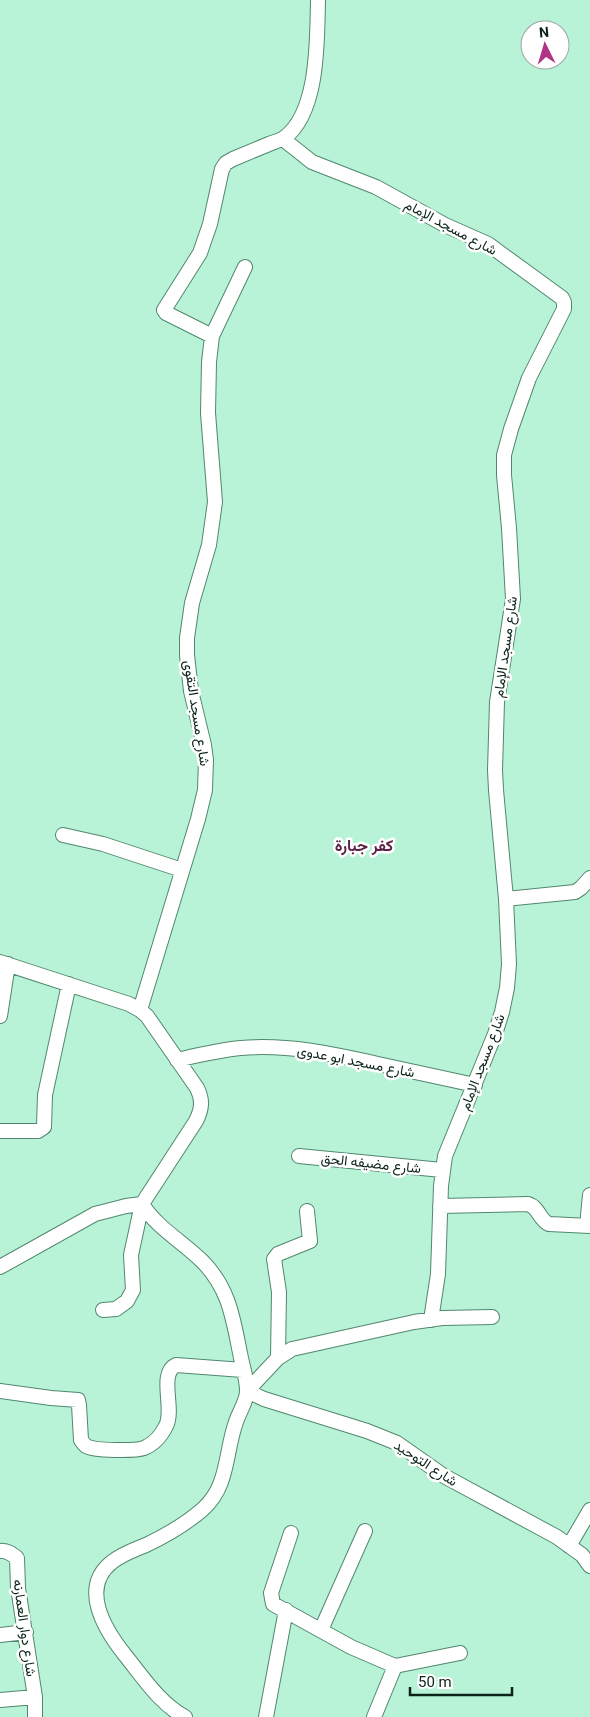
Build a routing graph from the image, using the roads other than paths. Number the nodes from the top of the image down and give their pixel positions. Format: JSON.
{"nodes":[{"id":1,"x":318,"y":0,"type":"edge"},
{"id":2,"x":283,"y":139,"type":"junction"},
{"id":3,"x":245,"y":267,"type":"dead end"},
{"id":4,"x":212,"y":336,"type":"junction"},
{"id":5,"x":63,"y":835,"type":"dead end"},
{"id":6,"x":182,"y":870,"type":"junction"},
{"id":7,"x":590,"y":878,"type":"edge"},
{"id":8,"x":506,"y":899,"type":"junction"},
{"id":9,"x":4,"y":963,"type":"edge"},
{"id":10,"x":69,"y":984,"type":"junction"},
{"id":11,"x":140,"y":1010,"type":"junction"},
{"id":12,"x":0,"y":1016,"type":"edge"},
{"id":13,"x":177,"y":1060,"type":"junction"},
{"id":14,"x":475,"y":1085,"type":"junction"},
{"id":15,"x":0,"y":1131,"type":"edge"},
{"id":16,"x":299,"y":1156,"type":"dead end"},
{"id":17,"x":442,"y":1170,"type":"junction"},
{"id":18,"x":590,"y":1195,"type":"edge"},
{"id":19,"x":142,"y":1204,"type":"junction"},
{"id":20,"x":440,"y":1206,"type":"junction"},
{"id":21,"x":307,"y":1211,"type":"dead end"},
{"id":22,"x":588,"y":1226,"type":"edge"},
{"id":23,"x":0,"y":1266,"type":"edge"},
{"id":24,"x":103,"y":1310,"type":"dead end"},
{"id":25,"x":492,"y":1317,"type":"dead end"},
{"id":26,"x":431,"y":1320,"type":"junction"},
{"id":27,"x":278,"y":1358,"type":"junction"},
{"id":28,"x":244,"y":1370,"type":"junction"},
{"id":29,"x":0,"y":1391,"type":"edge"},
{"id":30,"x":247,"y":1391,"type":"junction"},
{"id":31,"x":590,"y":1510,"type":"edge"},
{"id":32,"x":365,"y":1531,"type":"dead end"},
{"id":33,"x":291,"y":1533,"type":"dead end"},
{"id":34,"x":570,"y":1546,"type":"junction"},
{"id":35,"x":0,"y":1551,"type":"edge"},
{"id":36,"x":590,"y":1566,"type":"edge"},
{"id":37,"x":286,"y":1610,"type":"junction"},
{"id":38,"x":321,"y":1630,"type":"junction"},
{"id":39,"x":26,"y":1632,"type":"junction"},
{"id":40,"x":0,"y":1635,"type":"edge"},
{"id":41,"x":460,"y":1653,"type":"dead end"},
{"id":42,"x":395,"y":1666,"type":"junction"},
{"id":43,"x":35,"y":1697,"type":"junction"},
{"id":44,"x":0,"y":1700,"type":"edge"},
{"id":45,"x":182,"y":1716,"type":"edge"},
{"id":46,"x":35,"y":1717,"type":"edge"},
{"id":47,"x":266,"y":1717,"type":"edge"},
{"id":48,"x":374,"y":1717,"type":"edge"}],
"edges":[{"from":1,"to":2,"type":"street"},
{"from":2,"to":4,"type":"street"},
{"from":2,"to":8,"type":"street","name":"شارع مسجد الإمام"},
{"from":3,"to":4,"type":"street","name":"شارع مسجد التقوى"},
{"from":4,"to":6,"type":"street","name":"شارع مسجد التقوى"},
{"from":5,"to":6,"type":"street"},
{"from":6,"to":11,"type":"street","name":"شارع مسجد التقوى"},
{"from":7,"to":8,"type":"street"},
{"from":8,"to":14,"type":"street","name":"شارع مسجد الإمام"},
{"from":9,"to":10,"type":"street"},
{"from":9,"to":12,"type":"street"},
{"from":10,"to":11,"type":"street"},
{"from":10,"to":15,"type":"street"},
{"from":11,"to":13,"type":"street"},
{"from":13,"to":14,"type":"street","name":"شارع مسجد ابو عدوى"},
{"from":13,"to":19,"type":"street"},
{"from":14,"to":17,"type":"street","name":"شارع مسجد الإمام"},
{"from":16,"to":17,"type":"street","name":"شارع مضيفه الحق"},
{"from":17,"to":20,"type":"street","name":"شارع مسجد الإمام"},
{"from":18,"to":22,"type":"street"},
{"from":19,"to":23,"type":"street"},
{"from":19,"to":24,"type":"street"},
{"from":19,"to":28,"type":"street"},
{"from":20,"to":22,"type":"street"},
{"from":20,"to":26,"type":"street","name":"شارع مسجد الإمام"},
{"from":21,"to":27,"type":"street"},
{"from":25,"to":26,"type":"street"},
{"from":26,"to":27,"type":"street"},
{"from":27,"to":30,"type":"street"},
{"from":28,"to":29,"type":"street"},
{"from":28,"to":30,"type":"street"},
{"from":30,"to":34,"type":"street","name":"شارع التوحيد"},
{"from":30,"to":45,"type":"street"},
{"from":31,"to":34,"type":"street"},
{"from":32,"to":38,"type":"street"},
{"from":33,"to":37,"type":"street"},
{"from":34,"to":36,"type":"street","name":"شارع التوحيد"},
{"from":35,"to":39,"type":"street","name":"شارع دوار العمارنه"},
{"from":37,"to":38,"type":"street"},
{"from":37,"to":47,"type":"street"},
{"from":38,"to":42,"type":"street"},
{"from":39,"to":40,"type":"street"},
{"from":39,"to":43,"type":"street","name":"شارع دوار العمارنه"},
{"from":41,"to":42,"type":"street"},
{"from":42,"to":48,"type":"street"},
{"from":43,"to":44,"type":"street"},
{"from":43,"to":46,"type":"street","name":"شارع دوار العمارنه"}]}
